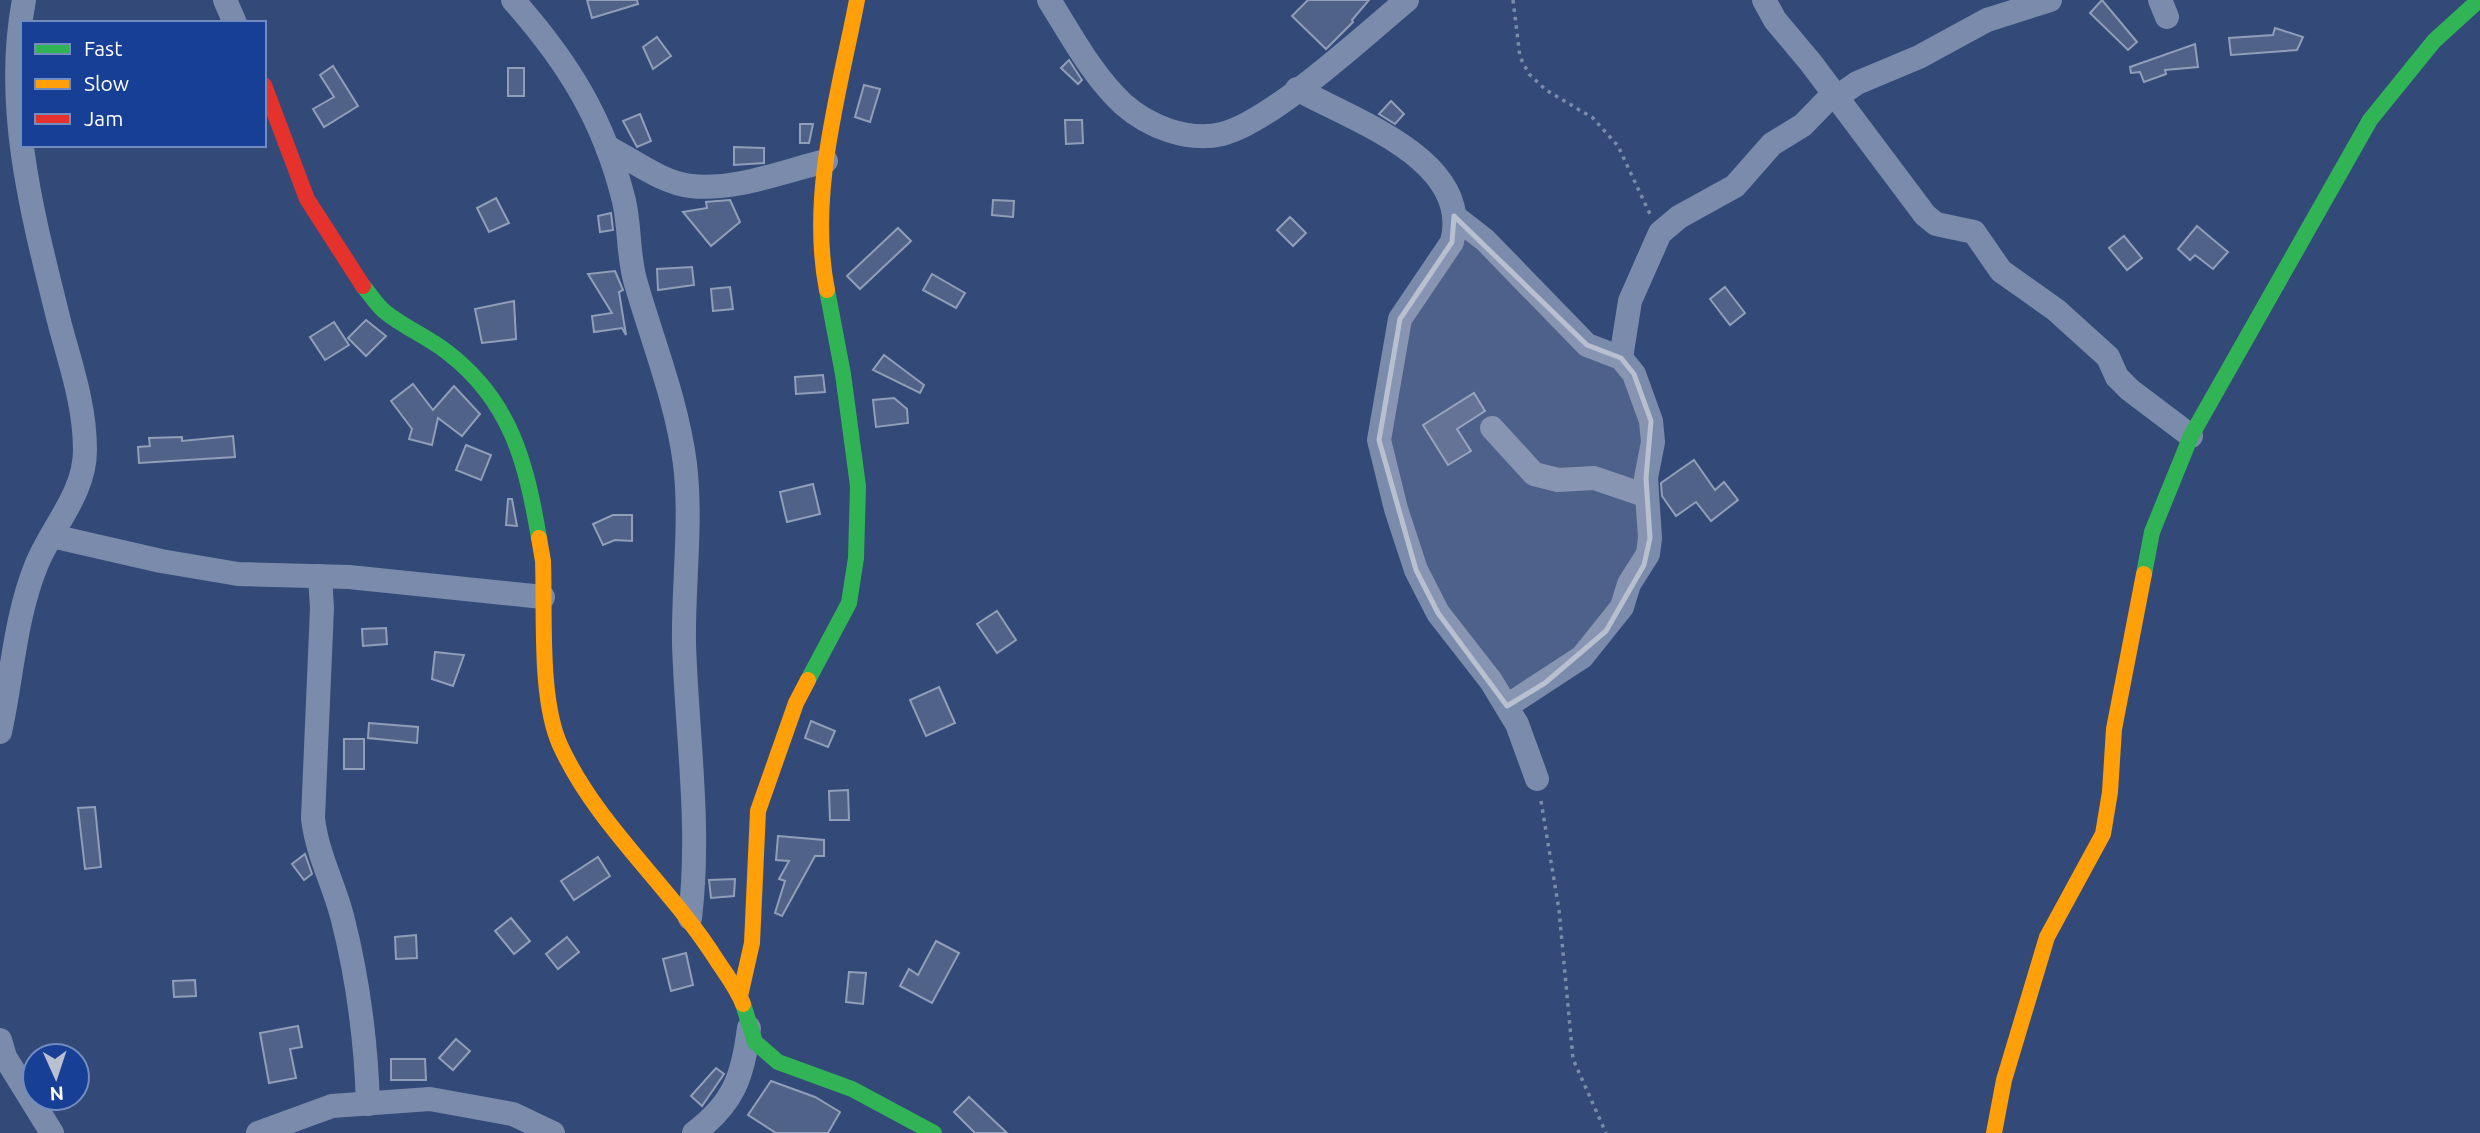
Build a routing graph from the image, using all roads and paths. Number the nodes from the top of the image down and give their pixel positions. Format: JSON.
{"nodes":[{"id":1,"x":24,"y":0,"type":"edge"},
{"id":2,"x":225,"y":0,"type":"edge"},
{"id":3,"x":513,"y":0,"type":"edge"},
{"id":4,"x":857,"y":0,"type":"edge"},
{"id":5,"x":1049,"y":0,"type":"edge"},
{"id":6,"x":1407,"y":0,"type":"edge"},
{"id":7,"x":1513,"y":0,"type":"edge"},
{"id":8,"x":1764,"y":0,"type":"edge"},
{"id":9,"x":2050,"y":0,"type":"edge"},
{"id":10,"x":2479,"y":0,"type":"edge"},
{"id":11,"x":22,"y":21,"type":"edge"},
{"id":12,"x":235,"y":21,"type":"edge"},
{"id":13,"x":21,"y":28,"type":"edge"},
{"id":14,"x":1297,"y":89,"type":"junction"},
{"id":15,"x":266,"y":90,"type":"edge"},
{"id":16,"x":1835,"y":95,"type":"junction"},
{"id":17,"x":21,"y":137,"type":"edge"},
{"id":18,"x":23,"y":147,"type":"edge"},
{"id":19,"x":607,"y":147,"type":"junction"},
{"id":20,"x":826,"y":161,"type":"junction"},
{"id":21,"x":1454,"y":216,"type":"junction"},
{"id":22,"x":1660,"y":233,"type":"junction"},
{"id":23,"x":1621,"y":358,"type":"junction"},
{"id":24,"x":1492,"y":428,"type":"dead end"},
{"id":25,"x":2190,"y":436,"type":"junction"},
{"id":26,"x":1647,"y":496,"type":"junction"},
{"id":27,"x":52,"y":536,"type":"junction"},
{"id":28,"x":320,"y":576,"type":"junction"},
{"id":29,"x":542,"y":597,"type":"junction"},
{"id":30,"x":9,"y":628,"type":"edge"},
{"id":31,"x":1507,"y":706,"type":"junction"},
{"id":32,"x":0,"y":732,"type":"edge"},
{"id":33,"x":1537,"y":779,"type":"joint"},
{"id":34,"x":690,"y":918,"type":"junction"},
{"id":35,"x":740,"y":996,"type":"junction"},
{"id":36,"x":749,"y":1028,"type":"junction"},
{"id":37,"x":0,"y":1040,"type":"edge"},
{"id":38,"x":869,"y":1098,"type":"junction"},
{"id":39,"x":368,"y":1104,"type":"junction"},
{"id":40,"x":52,"y":1133,"type":"edge"},
{"id":41,"x":258,"y":1133,"type":"edge"},
{"id":42,"x":553,"y":1133,"type":"edge"},
{"id":43,"x":694,"y":1133,"type":"edge"},
{"id":44,"x":891,"y":1133,"type":"edge"},
{"id":45,"x":934,"y":1133,"type":"edge"},
{"id":46,"x":1606,"y":1133,"type":"edge"},
{"id":47,"x":1994,"y":1133,"type":"edge"}],
"edges":[{"from":1,"to":11,"type":"street"},
{"from":2,"to":12,"type":"street"},
{"from":3,"to":19,"type":"street"},
{"from":4,"to":20,"type":"street"},
{"from":5,"to":14,"type":"street"},
{"from":6,"to":14,"type":"street"},
{"from":7,"to":22,"type":"path"},
{"from":8,"to":16,"type":"street"},
{"from":9,"to":16,"type":"street"},
{"from":10,"to":25,"type":"street"},
{"from":13,"to":17,"type":"street"},
{"from":14,"to":21,"type":"street"},
{"from":15,"to":29,"type":"street"},
{"from":16,"to":22,"type":"street"},
{"from":16,"to":25,"type":"street"},
{"from":18,"to":27,"type":"street"},
{"from":19,"to":20,"type":"street"},
{"from":19,"to":34,"type":"street"},
{"from":20,"to":35,"type":"street"},
{"from":21,"to":23,"type":"street"},
{"from":21,"to":31,"type":"street"},
{"from":22,"to":23,"type":"street"},
{"from":23,"to":26,"type":"street"},
{"from":24,"to":26,"type":"street"},
{"from":25,"to":47,"type":"street"},
{"from":26,"to":31,"type":"street"},
{"from":27,"to":28,"type":"street"},
{"from":27,"to":30,"type":"street"},
{"from":28,"to":29,"type":"street"},
{"from":28,"to":39,"type":"street"},
{"from":29,"to":34,"type":"street"},
{"from":30,"to":32,"type":"street"},
{"from":31,"to":33,"type":"street"},
{"from":33,"to":46,"type":"path"},
{"from":34,"to":35,"type":"street"},
{"from":35,"to":36,"type":"street"},
{"from":36,"to":38,"type":"street"},
{"from":36,"to":43,"type":"street"},
{"from":37,"to":40,"type":"street"},
{"from":38,"to":44,"type":"street"},
{"from":38,"to":45,"type":"street"},
{"from":39,"to":41,"type":"street"},
{"from":39,"to":42,"type":"street"}]}
